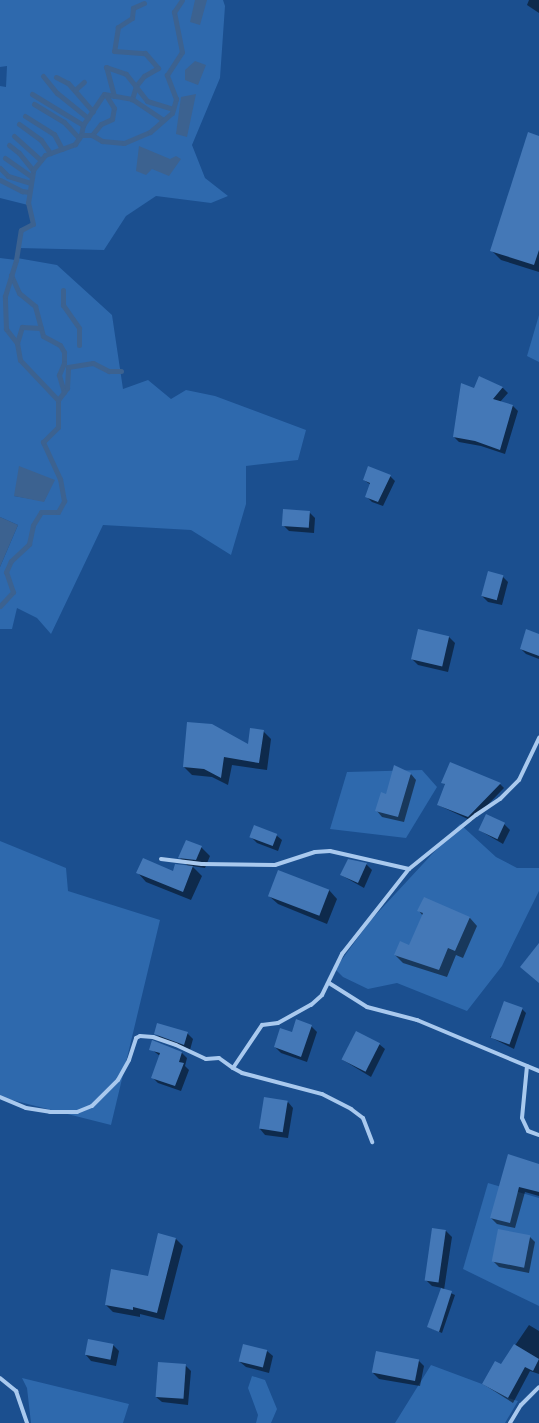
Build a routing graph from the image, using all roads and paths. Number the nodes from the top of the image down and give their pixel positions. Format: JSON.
{"nodes":[{"id":1,"x":539,"y":738,"type":"edge"},
{"id":2,"x":161,"y":859,"type":"dead end"},
{"id":3,"x":409,"y":869,"type":"junction"},
{"id":4,"x":329,"y":983,"type":"junction"},
{"id":5,"x":527,"y":1066,"type":"junction"},
{"id":6,"x":232,"y":1068,"type":"junction"},
{"id":7,"x":539,"y":1071,"type":"edge"},
{"id":8,"x":0,"y":1097,"type":"edge"},
{"id":9,"x":539,"y":1135,"type":"edge"},
{"id":10,"x":372,"y":1142,"type":"dead end"},
{"id":11,"x":0,"y":1378,"type":"edge"},
{"id":12,"x":539,"y":1386,"type":"edge"},
{"id":13,"x":27,"y":1423,"type":"edge"},
{"id":14,"x":510,"y":1423,"type":"edge"}],
"edges":[{"from":1,"to":3,"type":"street"},
{"from":2,"to":3,"type":"street"},
{"from":3,"to":4,"type":"street"},
{"from":4,"to":5,"type":"street"},
{"from":4,"to":6,"type":"street"},
{"from":5,"to":7,"type":"street"},
{"from":5,"to":9,"type":"street"},
{"from":6,"to":8,"type":"street"},
{"from":6,"to":10,"type":"street"},
{"from":11,"to":13,"type":"street"},
{"from":12,"to":14,"type":"street"}]}
